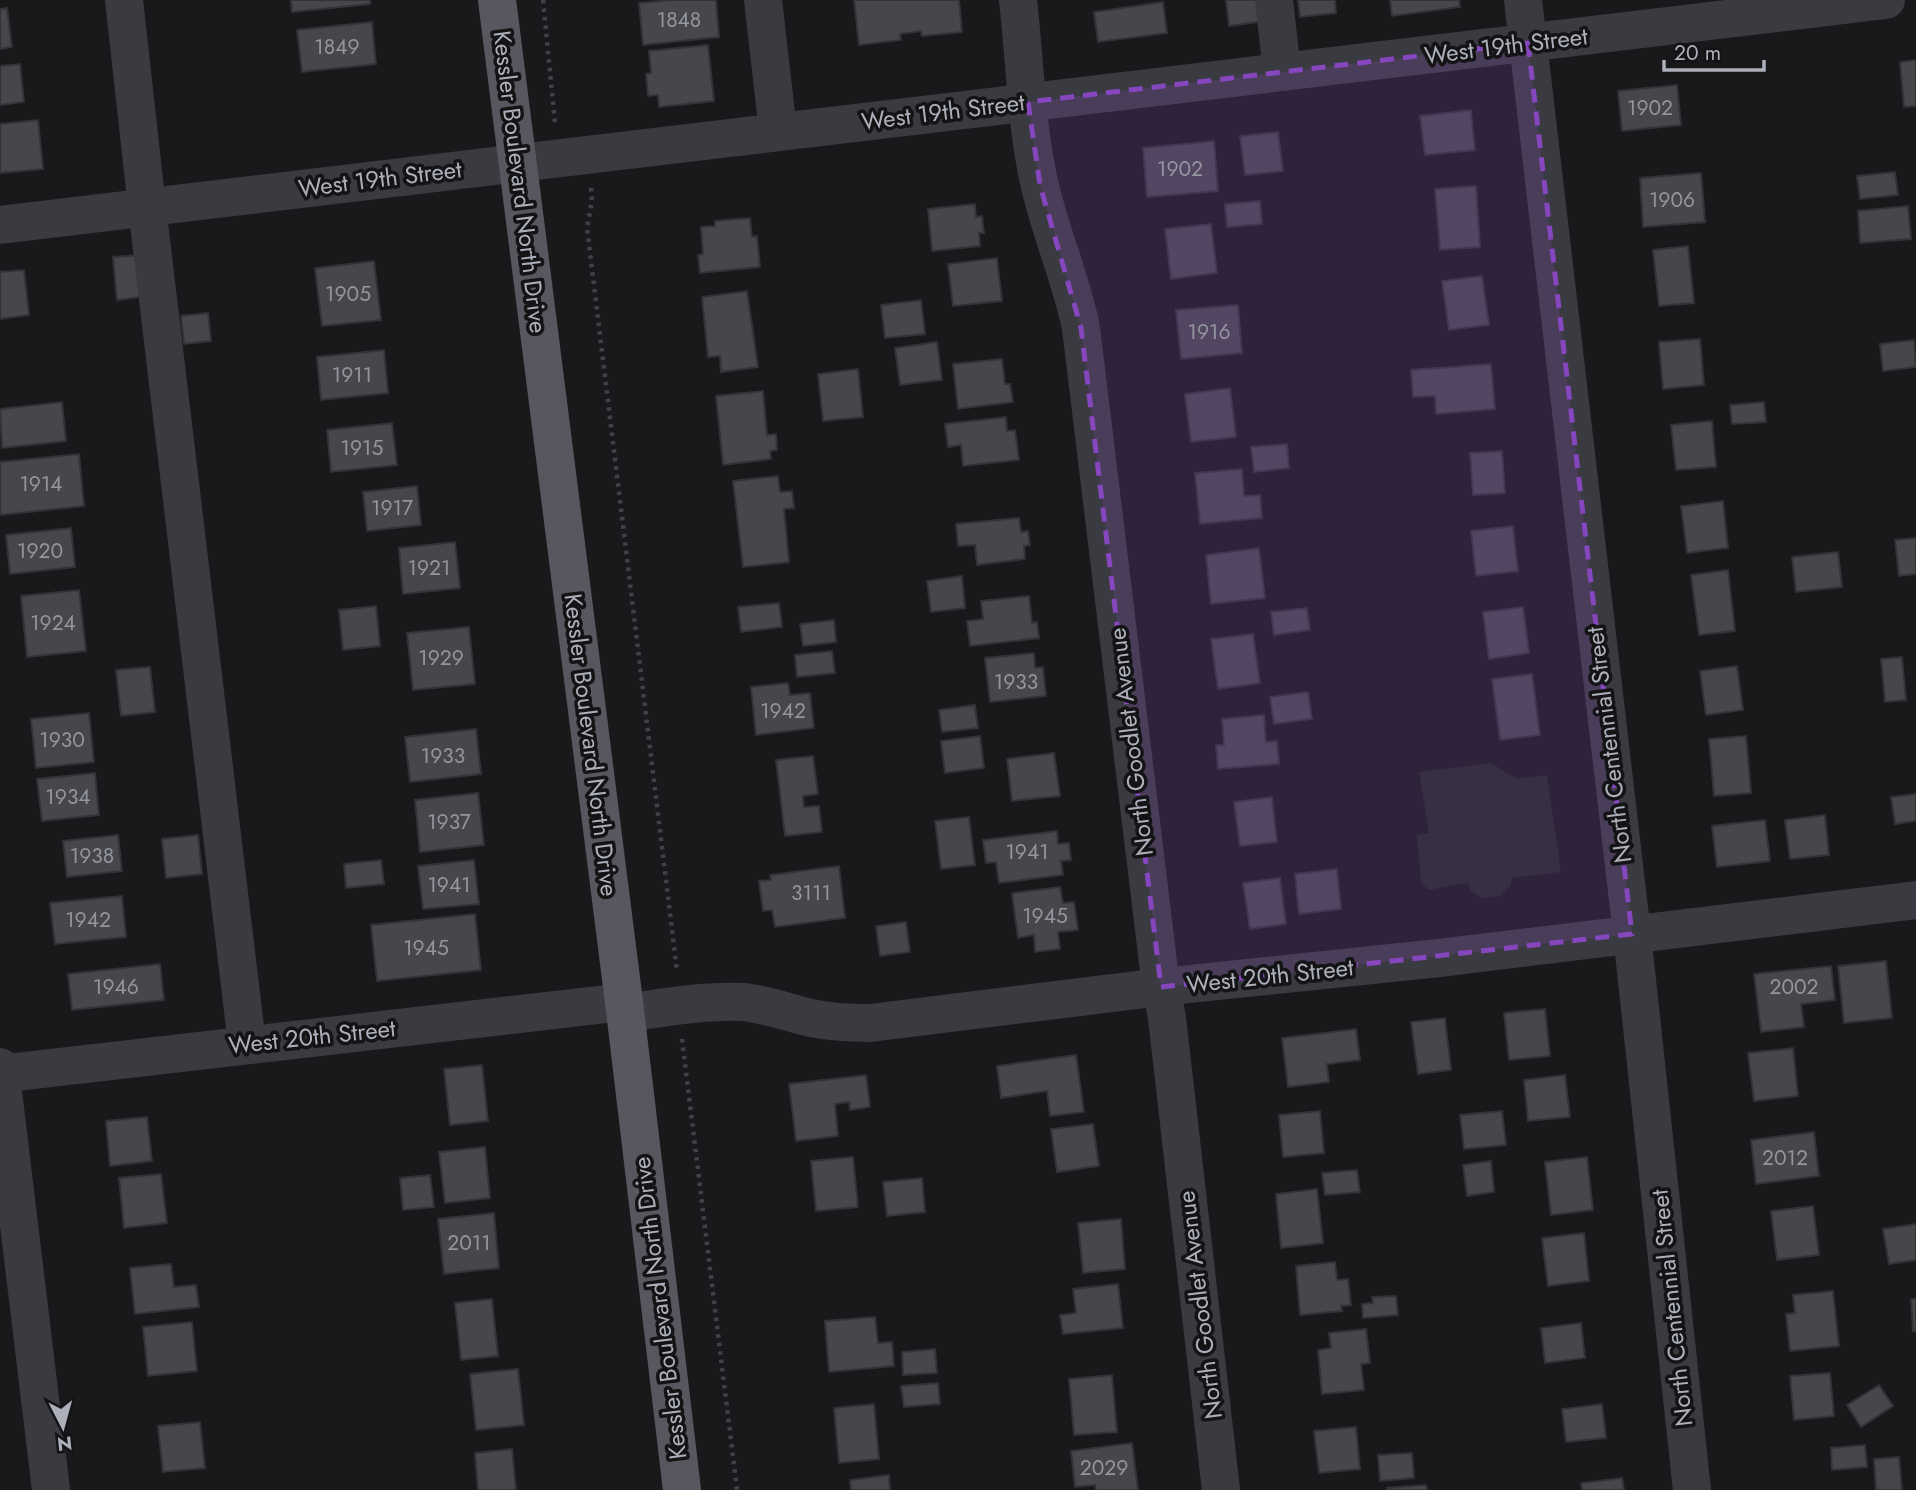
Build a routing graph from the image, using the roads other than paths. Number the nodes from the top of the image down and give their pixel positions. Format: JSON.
{"nodes":[{"id":1,"x":124,"y":0,"type":"edge"},
{"id":2,"x":497,"y":0,"type":"edge"},
{"id":3,"x":763,"y":0,"type":"edge"},
{"id":4,"x":1018,"y":0,"type":"edge"},
{"id":5,"x":1274,"y":0,"type":"edge"},
{"id":6,"x":1523,"y":0,"type":"edge"},
{"id":7,"x":1886,"y":0,"type":"edge"},
{"id":8,"x":1528,"y":43,"type":"junction"},
{"id":9,"x":1282,"y":72,"type":"junction"},
{"id":10,"x":1028,"y":102,"type":"junction"},
{"id":11,"x":778,"y":131,"type":"junction"},
{"id":12,"x":517,"y":163,"type":"junction"},
{"id":13,"x":146,"y":207,"type":"junction"},
{"id":14,"x":0,"y":225,"type":"edge"},
{"id":15,"x":1916,"y":900,"type":"edge"},
{"id":16,"x":1632,"y":934,"type":"junction"},
{"id":17,"x":1161,"y":987,"type":"junction"},
{"id":18,"x":624,"y":1007,"type":"junction"},
{"id":19,"x":247,"y":1044,"type":"junction"},
{"id":20,"x":0,"y":1067,"type":"edge"},
{"id":21,"x":0,"y":1074,"type":"edge"},
{"id":22,"x":51,"y":1490,"type":"edge"},
{"id":23,"x":682,"y":1490,"type":"edge"},
{"id":24,"x":1221,"y":1490,"type":"edge"},
{"id":25,"x":1692,"y":1490,"type":"edge"}],
"edges":[{"from":1,"to":13,"type":"street"},
{"from":2,"to":12,"type":"main road","name":"Kessler Boulevard North Drive"},
{"from":3,"to":11,"type":"street"},
{"from":4,"to":10,"type":"street","name":"North Goodlet Avenue"},
{"from":5,"to":9,"type":"street"},
{"from":6,"to":8,"type":"street","name":"North Centennial Street"},
{"from":7,"to":8,"type":"street","name":"West 19th Street"},
{"from":8,"to":9,"type":"street","name":"West 19th Street"},
{"from":8,"to":16,"type":"street","name":"North Centennial Street"},
{"from":9,"to":10,"type":"street","name":"West 19th Street"},
{"from":10,"to":11,"type":"street","name":"West 19th Street"},
{"from":10,"to":17,"type":"street","name":"North Goodlet Avenue"},
{"from":11,"to":12,"type":"street","name":"West 19th Street"},
{"from":12,"to":13,"type":"street","name":"West 19th Street"},
{"from":12,"to":18,"type":"main road","name":"Kessler Boulevard North Drive"},
{"from":13,"to":14,"type":"street","name":"West 19th Street"},
{"from":13,"to":19,"type":"street"},
{"from":15,"to":16,"type":"street","name":"West 20th Street"},
{"from":16,"to":17,"type":"street","name":"West 20th Street"},
{"from":16,"to":25,"type":"street","name":"North Centennial Street"},
{"from":17,"to":18,"type":"street","name":"West 20th Street"},
{"from":17,"to":24,"type":"street","name":"North Goodlet Avenue"},
{"from":18,"to":19,"type":"street","name":"West 20th Street"},
{"from":18,"to":23,"type":"main road","name":"Kessler Boulevard North Drive"},
{"from":19,"to":21,"type":"street","name":"West 20th Street"},
{"from":20,"to":21,"type":"street"},
{"from":21,"to":22,"type":"street"}]}
